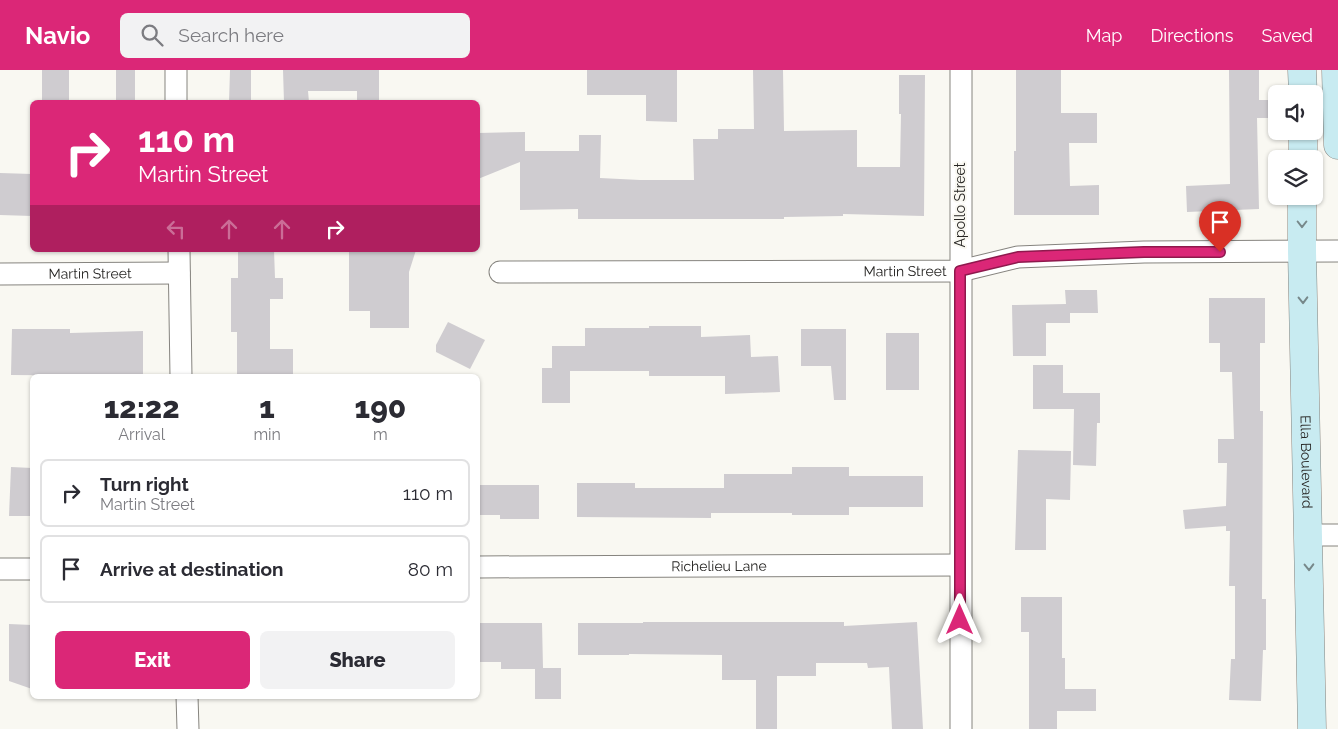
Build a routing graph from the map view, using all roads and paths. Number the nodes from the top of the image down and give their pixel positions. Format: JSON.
{"nodes":[{"id":1,"x":176,"y":70,"type":"edge"},
{"id":2,"x":961,"y":70,"type":"edge"},
{"id":3,"x":1302,"y":70,"type":"edge"},
{"id":4,"x":1336,"y":70,"type":"edge"},
{"id":5,"x":1303,"y":85,"type":"edge"},
{"id":6,"x":176,"y":100,"type":"edge"},
{"id":7,"x":1338,"y":145,"type":"edge"},
{"id":8,"x":1302,"y":205,"type":"edge"},
{"id":9,"x":1302,"y":251,"type":"junction"},
{"id":10,"x":1338,"y":251,"type":"edge"},
{"id":11,"x":179,"y":252,"type":"edge"},
{"id":12,"x":960,"y":271,"type":"junction"},
{"id":13,"x":500,"y":272,"type":"dead end"},
{"id":14,"x":179,"y":273,"type":"junction"},
{"id":15,"x":0,"y":274,"type":"edge"},
{"id":16,"x":181,"y":374,"type":"edge"},
{"id":17,"x":1308,"y":535,"type":"junction"},
{"id":18,"x":1338,"y":535,"type":"edge"},
{"id":19,"x":960,"y":565,"type":"junction"},
{"id":20,"x":480,"y":567,"type":"edge"},
{"id":21,"x":0,"y":569,"type":"edge"},
{"id":22,"x":30,"y":569,"type":"edge"},
{"id":23,"x":187,"y":699,"type":"edge"},
{"id":24,"x":188,"y":729,"type":"edge"},
{"id":25,"x":960,"y":729,"type":"edge"},
{"id":26,"x":1312,"y":729,"type":"edge"}],
"edges":[{"from":1,"to":6,"type":"street"},
{"from":2,"to":12,"type":"street","name":"Apollo Street"},
{"from":3,"to":5,"type":"main road"},
{"from":4,"to":7,"type":"main road"},
{"from":8,"to":9,"type":"main road","name":"Ella Boulevard","one_way":true},
{"from":9,"to":10,"type":"street","name":"Martin Street"},
{"from":9,"to":12,"type":"street","name":"Martin Street"},
{"from":9,"to":17,"type":"main road","name":"Ella Boulevard","one_way":true},
{"from":11,"to":14,"type":"street"},
{"from":12,"to":13,"type":"street","name":"Martin Street"},
{"from":12,"to":19,"type":"street","name":"Apollo Street"},
{"from":14,"to":15,"type":"street","name":"Martin Street"},
{"from":14,"to":16,"type":"street"},
{"from":17,"to":18,"type":"street"},
{"from":17,"to":26,"type":"main road","name":"Ella Boulevard","one_way":true},
{"from":19,"to":20,"type":"street","name":"Richelieu Lane"},
{"from":19,"to":25,"type":"street","name":"Apollo Street"},
{"from":21,"to":22,"type":"street"},
{"from":23,"to":24,"type":"street"}]}
